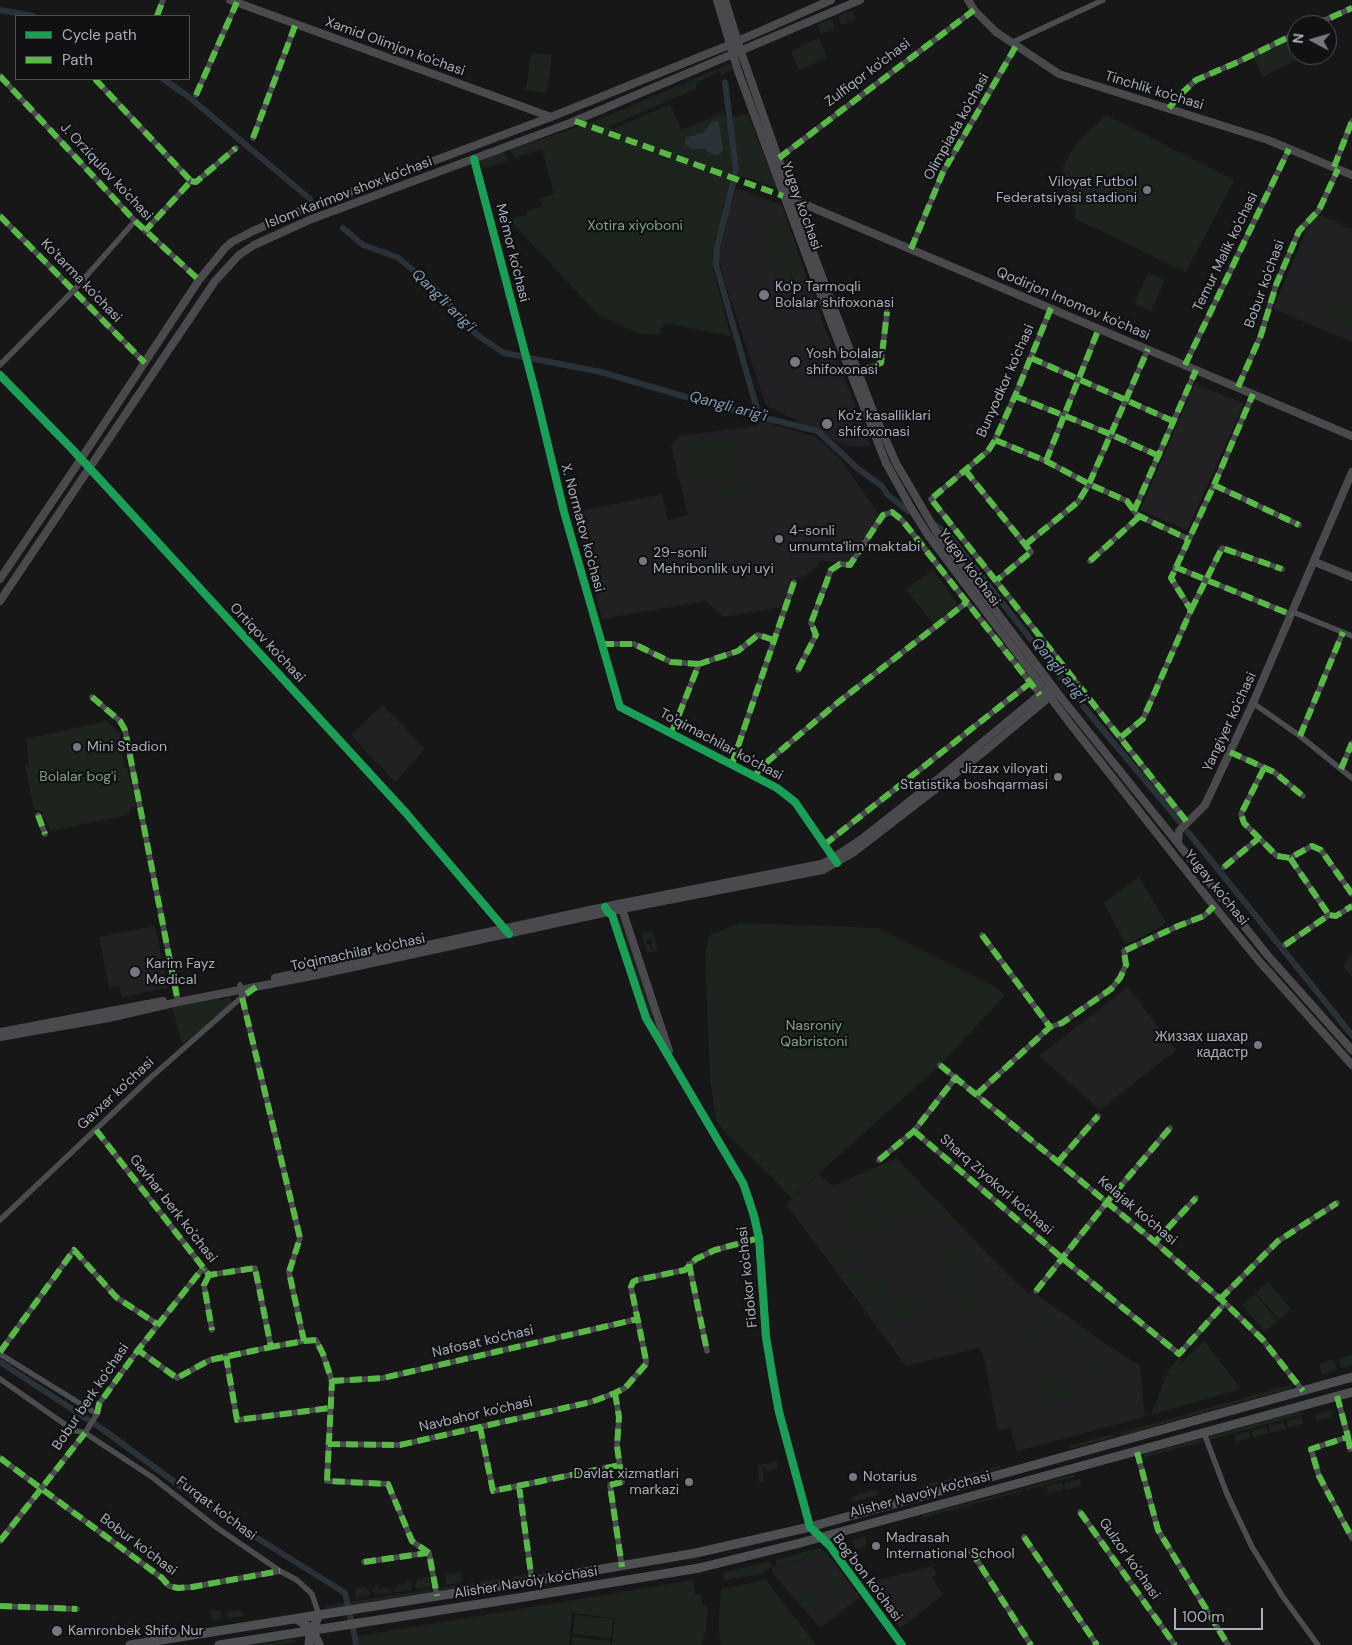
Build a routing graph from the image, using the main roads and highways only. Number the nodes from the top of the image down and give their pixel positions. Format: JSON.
{"nodes":[{"id":1,"x":717,"y":0,"type":"edge"},
{"id":2,"x":725,"y":0,"type":"edge"},
{"id":3,"x":831,"y":0,"type":"edge"},
{"id":4,"x":860,"y":0,"type":"edge"},
{"id":5,"x":968,"y":0,"type":"edge"},
{"id":6,"x":233,"y":1,"type":"edge"},
{"id":7,"x":733,"y":43,"type":"junction"},
{"id":8,"x":741,"y":52,"type":"junction"},
{"id":9,"x":733,"y":55,"type":"junction"},
{"id":10,"x":551,"y":117,"type":"junction"},
{"id":11,"x":1352,"y":174,"type":"edge"},
{"id":12,"x":385,"y":179,"type":"junction"},
{"id":13,"x":388,"y":190,"type":"junction"},
{"id":14,"x":783,"y":196,"type":"junction"},
{"id":15,"x":793,"y":200,"type":"junction"},
{"id":16,"x":0,"y":374,"type":"edge"},
{"id":17,"x":1352,"y":436,"type":"edge"},
{"id":18,"x":81,"y":459,"type":"junction"},
{"id":19,"x":90,"y":468,"type":"junction"},
{"id":20,"x":1352,"y":472,"type":"edge"},
{"id":21,"x":1315,"y":562,"type":"junction"},
{"id":22,"x":1352,"y":577,"type":"edge"},
{"id":23,"x":0,"y":579,"type":"edge"},
{"id":24,"x":0,"y":601,"type":"edge"},
{"id":25,"x":1049,"y":692,"type":"junction"},
{"id":26,"x":1167,"y":829,"type":"junction"},
{"id":27,"x":1179,"y":830,"type":"junction"},
{"id":28,"x":1178,"y":842,"type":"junction"},
{"id":29,"x":835,"y":861,"type":"junction"},
{"id":30,"x":609,"y":908,"type":"junction"},
{"id":31,"x":622,"y":909,"type":"junction"},
{"id":32,"x":507,"y":932,"type":"junction"},
{"id":33,"x":241,"y":991,"type":"junction"},
{"id":34,"x":177,"y":1000,"type":"junction"},
{"id":35,"x":0,"y":1032,"type":"edge"},
{"id":36,"x":0,"y":1037,"type":"edge"},
{"id":37,"x":1352,"y":1050,"type":"edge"},
{"id":38,"x":1352,"y":1065,"type":"edge"},
{"id":39,"x":676,"y":1069,"type":"junction"},
{"id":40,"x":1352,"y":1377,"type":"edge"},
{"id":41,"x":1352,"y":1392,"type":"edge"},
{"id":42,"x":1093,"y":1448,"type":"junction"},
{"id":43,"x":1097,"y":1462,"type":"junction"},
{"id":44,"x":810,"y":1527,"type":"junction"},
{"id":45,"x":820,"y":1537,"type":"junction"},
{"id":46,"x":319,"y":1615,"type":"junction"},
{"id":47,"x":296,"y":1619,"type":"junction"},
{"id":48,"x":316,"y":1630,"type":"junction"},
{"id":49,"x":299,"y":1632,"type":"junction"},
{"id":50,"x":130,"y":1645,"type":"edge"},
{"id":51,"x":219,"y":1645,"type":"edge"},
{"id":52,"x":314,"y":1645,"type":"edge"}],
"edges":[{"from":1,"to":7,"type":"main road","name":"Yugay ko'chasi"},
{"from":2,"to":7,"type":"main road","name":"Yugay ko'chasi"},
{"from":3,"to":7,"type":"main road","name":"Islom Karimov shox ko'chasi"},
{"from":4,"to":8,"type":"main road","name":"Islom Karimov shox ko'chasi"},
{"from":5,"to":11,"type":"main road","name":"Tinchlik ko'chasi"},
{"from":6,"to":10,"type":"main road","name":"Xamid Olimjon ko'chasi"},
{"from":7,"to":8,"type":"main road","name":"Yugay ko'chasi"},
{"from":7,"to":9,"type":"main road","name":"Yugay ko'chasi"},
{"from":7,"to":10,"type":"main road","name":"Islom Karimov shox ko'chasi"},
{"from":8,"to":9,"type":"main road","name":"Islom Karimov shox ko'chasi"},
{"from":8,"to":15,"type":"main road","name":"Yugay ko'chasi"},
{"from":9,"to":13,"type":"main road","name":"Islom Karimov shox ko'chasi"},
{"from":9,"to":14,"type":"main road","name":"Yugay ko'chasi"},
{"from":10,"to":12,"type":"main road","name":"Islom Karimov shox ko'chasi"},
{"from":12,"to":13,"type":"main road"},
{"from":12,"to":18,"type":"main road","name":"Islom Karimov shox ko'chasi"},
{"from":13,"to":19,"type":"main road","name":"Islom Karimov shox ko'chasi"},
{"from":14,"to":15,"type":"main road","name":"Qodirjon Imomov ko'chasi"},
{"from":14,"to":25,"type":"main road","name":"Yugay ko'chasi"},
{"from":15,"to":17,"type":"main road","name":"Qodirjon Imomov ko'chasi"},
{"from":15,"to":25,"type":"main road","name":"Yugay ko'chasi"},
{"from":16,"to":18,"type":"main road","name":"Ortiqov ko'chasi"},
{"from":18,"to":19,"type":"main road","name":"Ortiqov ko'chasi"},
{"from":18,"to":23,"type":"main road","name":"Islom Karimov shox ko'chasi"},
{"from":19,"to":24,"type":"main road","name":"Islom Karimov shox ko'chasi"},
{"from":19,"to":32,"type":"main road","name":"Ortiqov ko'chasi"},
{"from":20,"to":21,"type":"main road","name":"Yangiyer ko'chasi"},
{"from":21,"to":22,"type":"main road"},
{"from":21,"to":27,"type":"main road","name":"Yangiyer ko'chasi"},
{"from":25,"to":26,"type":"main road","name":"Yugay ko'chasi"},
{"from":25,"to":29,"type":"main road","name":"To'qimachilar ko'chasi"},
{"from":25,"to":38,"type":"main road","name":"Yugay ko'chasi"},
{"from":26,"to":27,"type":"main road"},
{"from":26,"to":28,"type":"main road","name":"Yugay ko'chasi"},
{"from":27,"to":28,"type":"main road","name":"Yugay ko'chasi"},
{"from":28,"to":37,"type":"main road","name":"Yugay ko'chasi"},
{"from":29,"to":30,"type":"main road","name":"To'qimachilar ko'chasi"},
{"from":29,"to":31,"type":"main road","name":"To'qimachilar ko'chasi"},
{"from":30,"to":31,"type":"main road","name":"To'qimachilar ko'chasi"},
{"from":30,"to":32,"type":"main road","name":"To'qimachilar ko'chasi"},
{"from":30,"to":39,"type":"main road","name":"Fidokor ko'chasi"},
{"from":31,"to":39,"type":"main road","name":"Fidokor ko'chasi"},
{"from":32,"to":33,"type":"main road","name":"To'qimachilar ko'chasi"},
{"from":32,"to":33,"type":"main road","name":"To'qimachilar ko'chasi"},
{"from":33,"to":34,"type":"main road","name":"To'qimachilar ko'chasi"},
{"from":34,"to":35,"type":"main road","name":"To'qimachilar ko'chasi"},
{"from":34,"to":36,"type":"main road","name":"To'qimachilar ko'chasi"},
{"from":39,"to":44,"type":"main road","name":"Fidokor ko'chasi"},
{"from":40,"to":42,"type":"main road","name":"Alisher Navoiy ko'chasi"},
{"from":41,"to":43,"type":"main road","name":"Alisher Navoiy ko'chasi"},
{"from":42,"to":43,"type":"main road"},
{"from":42,"to":44,"type":"main road","name":"Alisher Navoiy ko'chasi"},
{"from":43,"to":45,"type":"main road","name":"Alisher Navoiy ko'chasi"},
{"from":44,"to":45,"type":"main road","name":"Bog'bon ko'chasi"},
{"from":44,"to":46,"type":"main road","name":"Alisher Navoiy ko'chasi"},
{"from":45,"to":48,"type":"main road","name":"Alisher Navoiy ko'chasi"},
{"from":46,"to":47,"type":"main road","name":"Alisher Navoiy ko'chasi"},
{"from":46,"to":48,"type":"main road"},
{"from":47,"to":48,"type":"main road"},
{"from":47,"to":50,"type":"main road","name":"Alisher Navoiy ko'chasi"},
{"from":48,"to":49,"type":"main road","name":"Alisher Navoiy ko'chasi"},
{"from":48,"to":52,"type":"main road"},
{"from":49,"to":51,"type":"main road","name":"Alisher Navoiy ko'chasi"},
{"from":49,"to":52,"type":"main road"}]}
